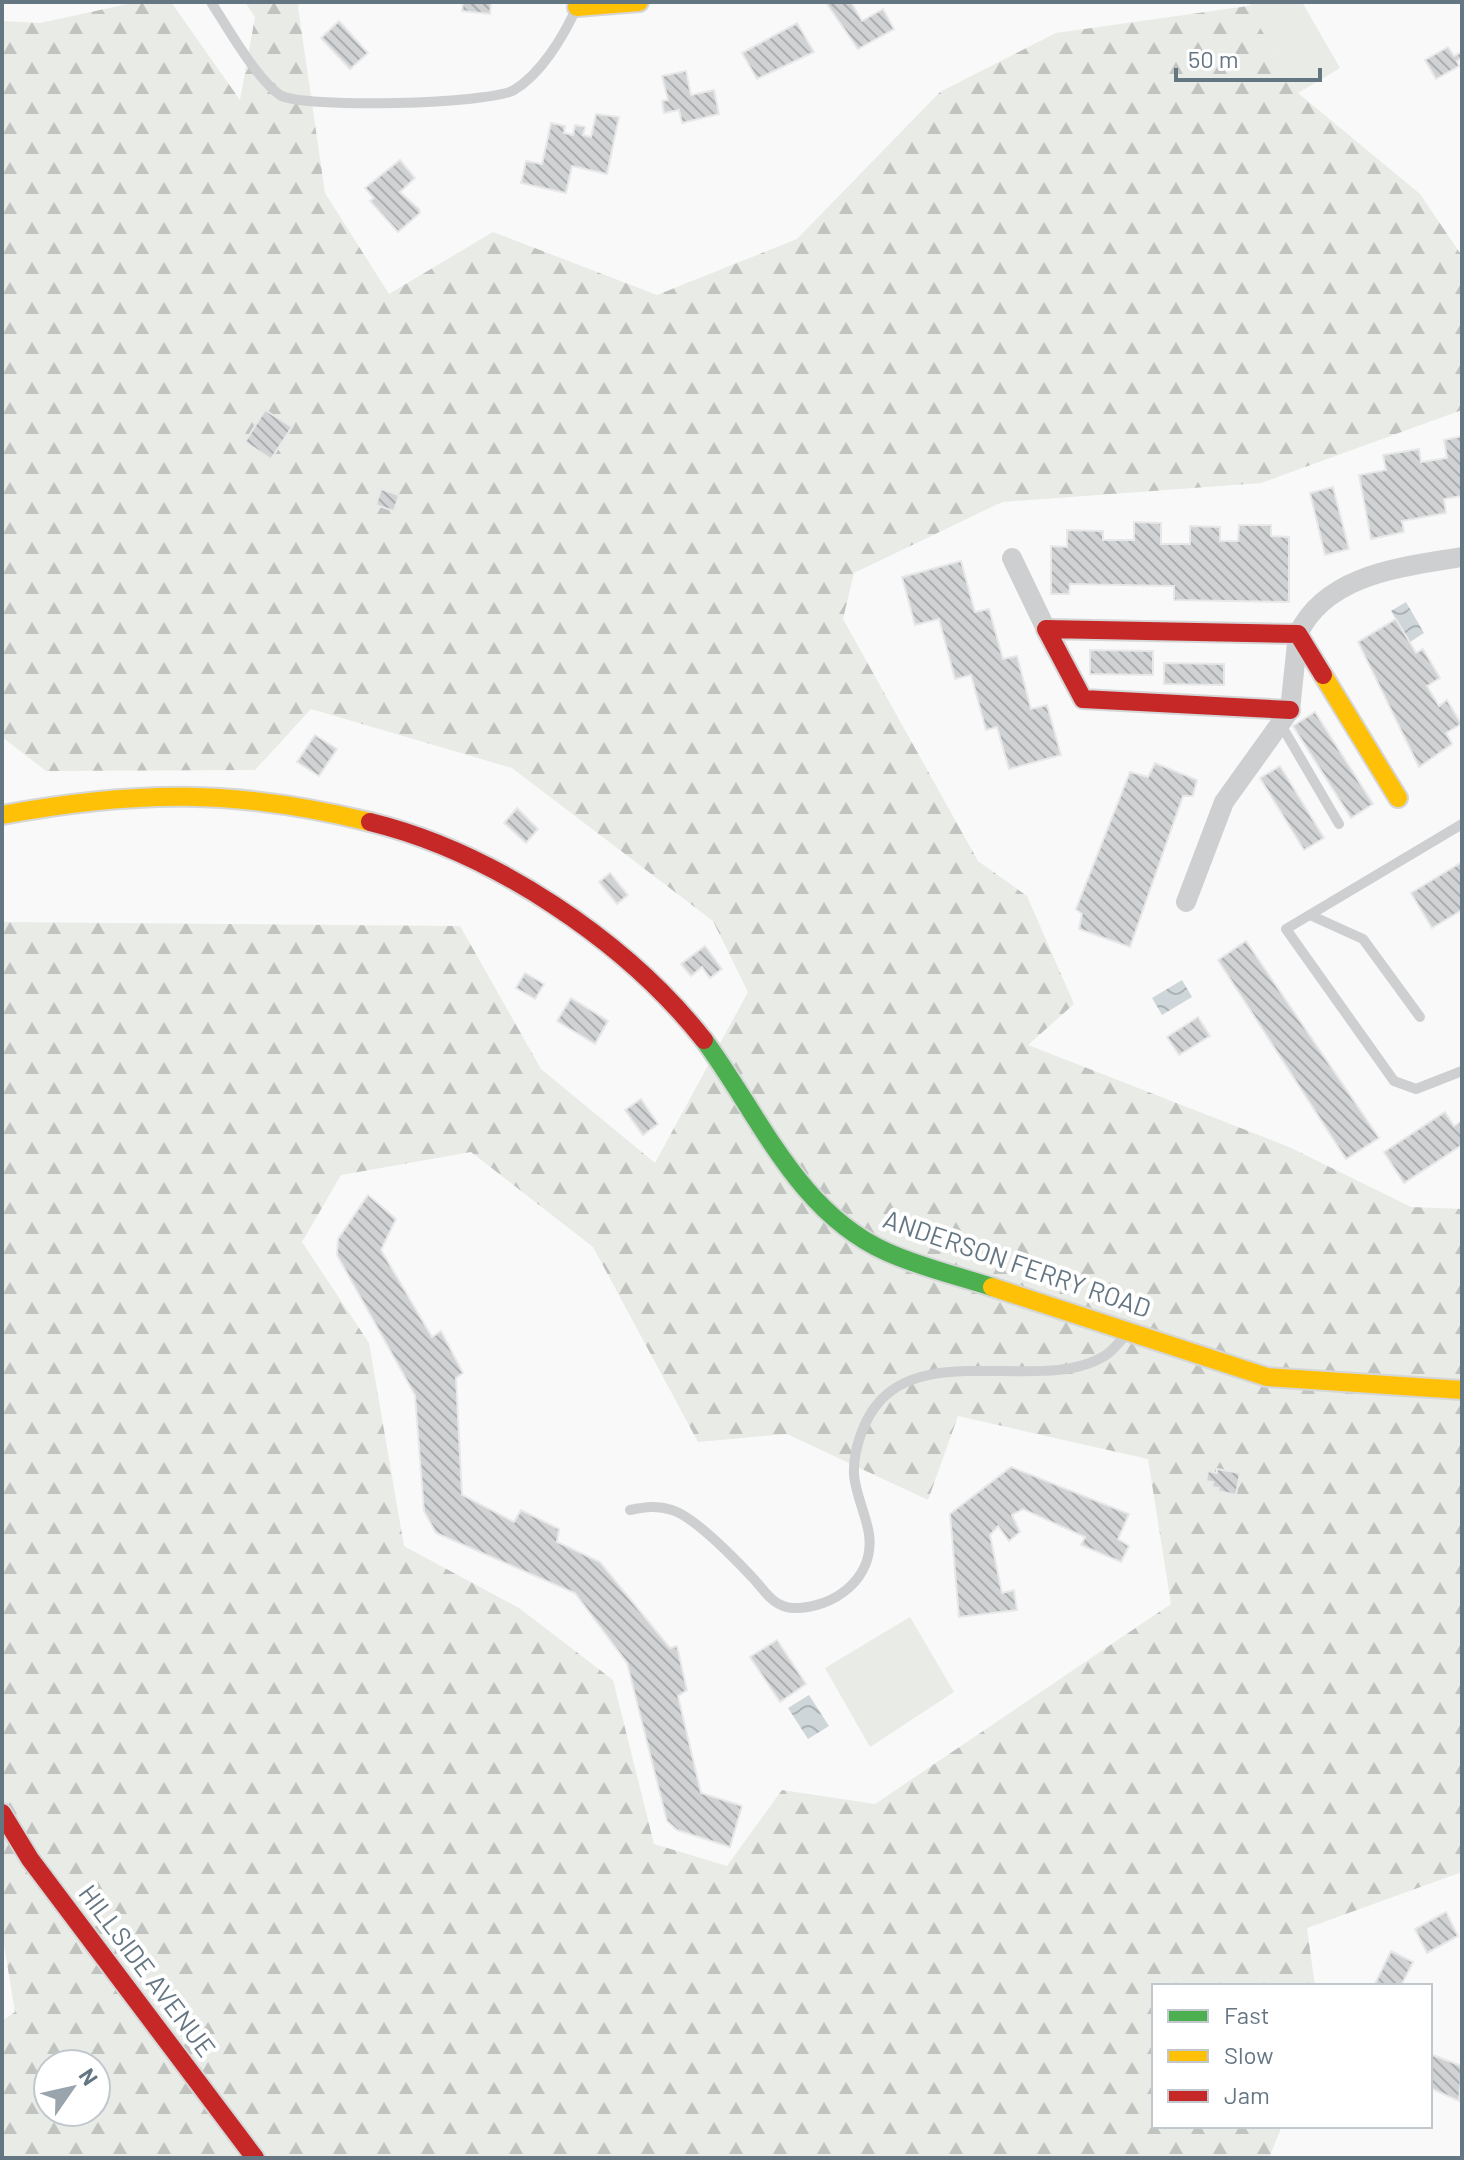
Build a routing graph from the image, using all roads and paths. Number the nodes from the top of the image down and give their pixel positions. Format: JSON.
{"nodes":[{"id":1,"x":211,"y":2,"type":"edge"},
{"id":2,"x":639,"y":2,"type":"edge"},
{"id":3,"x":577,"y":7,"type":"joint"},
{"id":4,"x":1462,"y":557,"type":"edge"},
{"id":5,"x":1012,"y":558,"type":"dead end"},
{"id":6,"x":1046,"y":629,"type":"junction"},
{"id":7,"x":1298,"y":634,"type":"junction"},
{"id":8,"x":1285,"y":716,"type":"junction"},
{"id":9,"x":1398,"y":798,"type":"dead end"},
{"id":10,"x":2,"y":815,"type":"edge"},
{"id":11,"x":1339,"y":824,"type":"dead end"},
{"id":12,"x":1462,"y":824,"type":"edge"},
{"id":13,"x":1186,"y":902,"type":"dead end"},
{"id":14,"x":1310,"y":915,"type":"junction"},
{"id":15,"x":1420,"y":1017,"type":"dead end"},
{"id":16,"x":1462,"y":1071,"type":"edge"},
{"id":17,"x":1128,"y":1331,"type":"junction"},
{"id":18,"x":1462,"y":1390,"type":"edge"},
{"id":19,"x":630,"y":1510,"type":"dead end"},
{"id":20,"x":2,"y":1813,"type":"edge"},
{"id":21,"x":255,"y":2158,"type":"edge"}],
"edges":[{"from":1,"to":3,"type":"lane"},
{"from":2,"to":3,"type":"street"},
{"from":4,"to":7,"type":"street"},
{"from":5,"to":6,"type":"street"},
{"from":6,"to":7,"type":"street"},
{"from":6,"to":8,"type":"street"},
{"from":7,"to":8,"type":"street"},
{"from":7,"to":9,"type":"street"},
{"from":8,"to":11,"type":"lane"},
{"from":8,"to":13,"type":"street"},
{"from":10,"to":17,"type":"street","name":"ANDERSON FERRY ROAD"},
{"from":12,"to":14,"type":"lane"},
{"from":14,"to":15,"type":"lane"},
{"from":14,"to":16,"type":"lane"},
{"from":17,"to":18,"type":"street","name":"ANDERSON FERRY ROAD"},
{"from":17,"to":19,"type":"lane"},
{"from":20,"to":21,"type":"street","name":"HILLSIDE AVENUE"}]}
